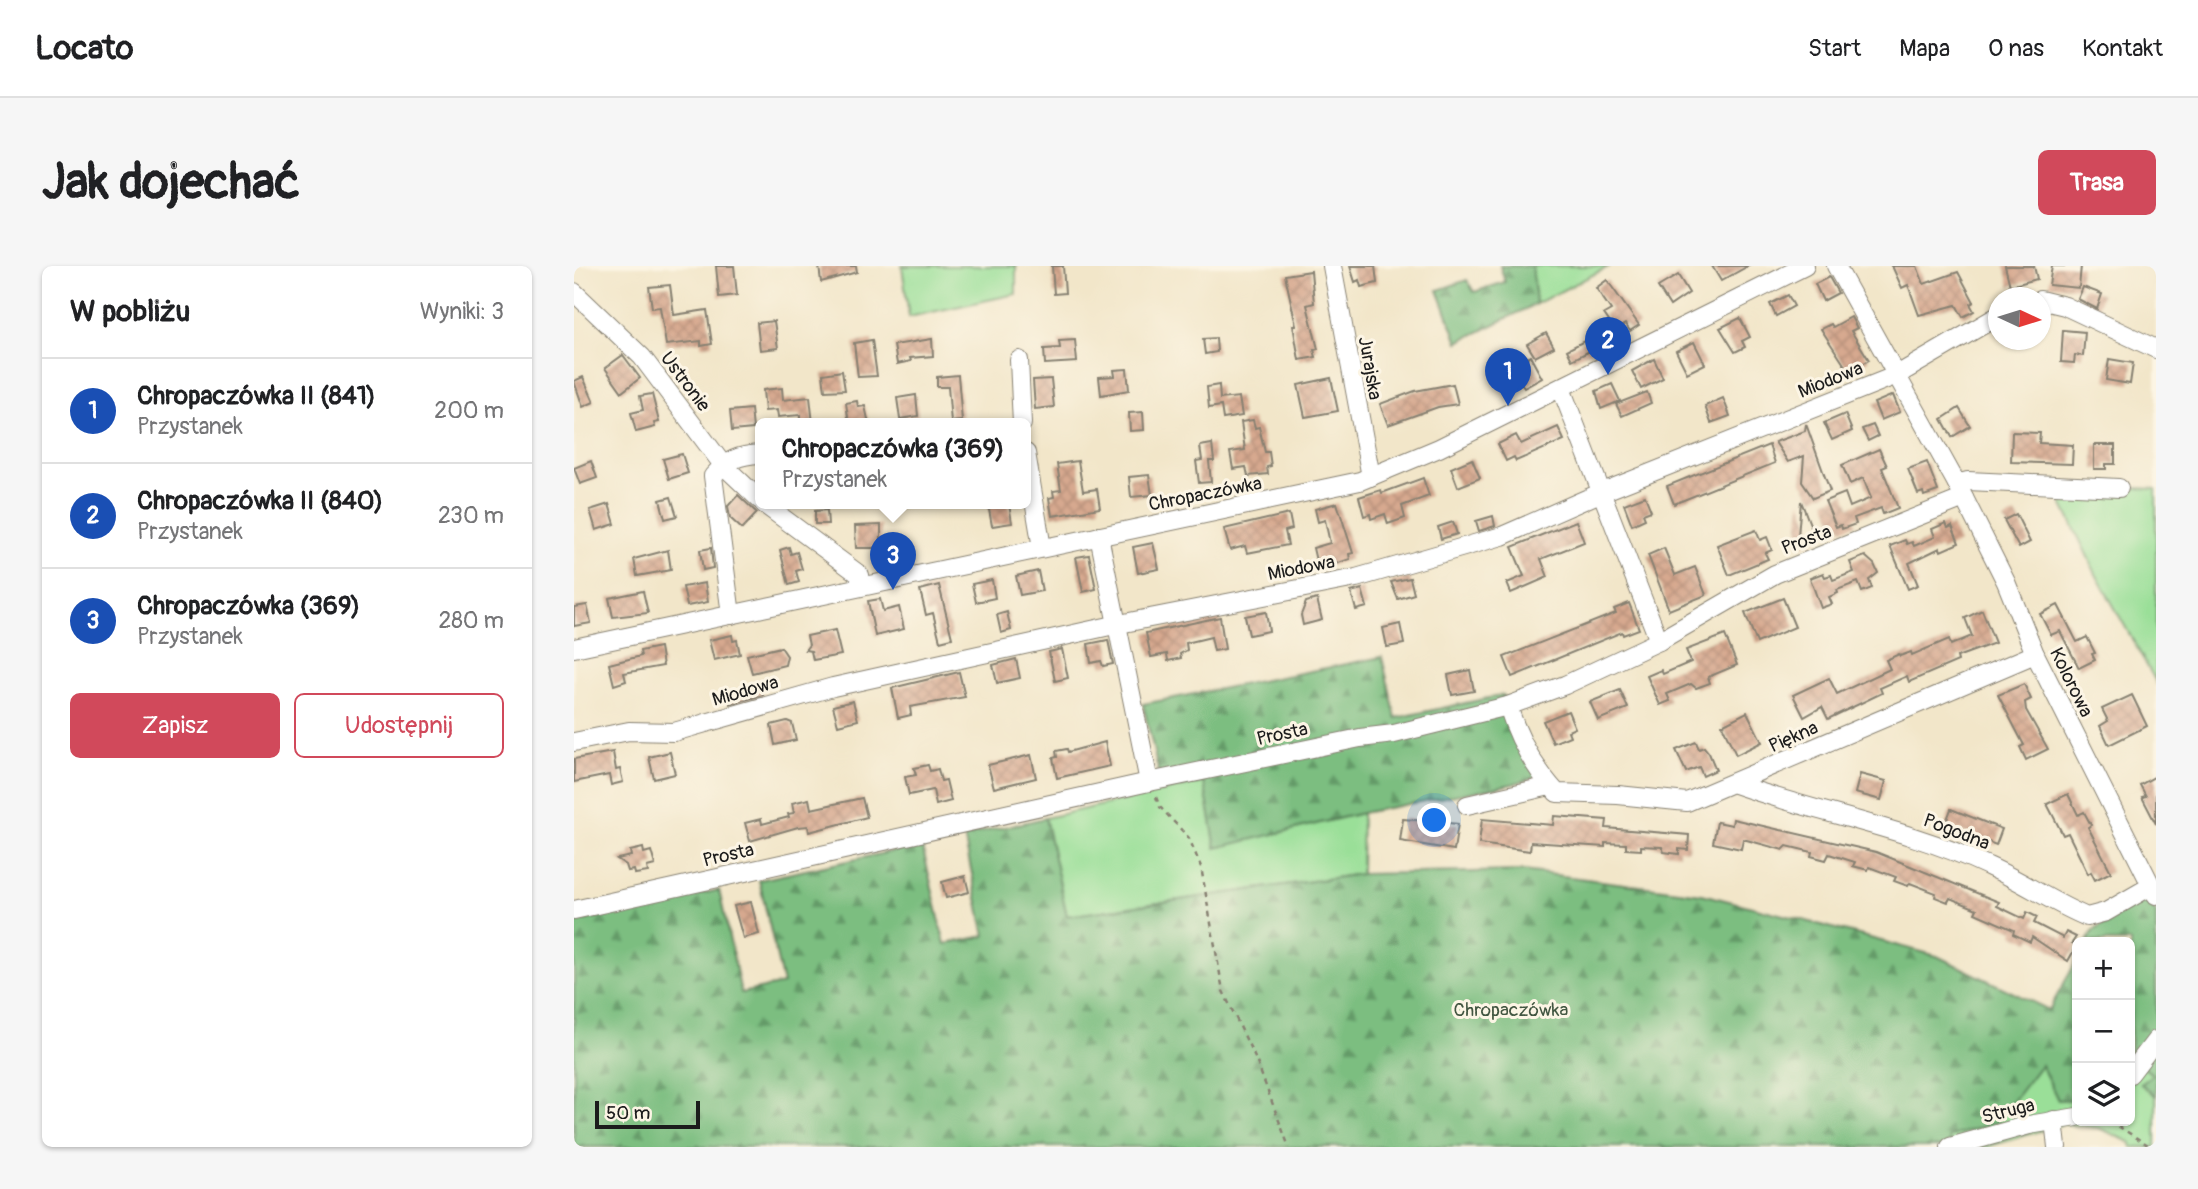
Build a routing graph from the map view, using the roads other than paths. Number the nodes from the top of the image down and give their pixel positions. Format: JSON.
{"nodes":[{"id":1,"x":1332,"y":266,"type":"edge"},
{"id":2,"x":1805,"y":266,"type":"edge"},
{"id":3,"x":1836,"y":266,"type":"edge"},
{"id":4,"x":574,"y":292,"type":"edge"},
{"id":5,"x":2051,"y":303,"type":"edge"},
{"id":6,"x":1988,"y":322,"type":"edge"},
{"id":7,"x":2156,"y":349,"type":"edge"},
{"id":8,"x":1019,"y":360,"type":"dead end"},
{"id":9,"x":1897,"y":375,"type":"junction"},
{"id":10,"x":1561,"y":388,"type":"junction"},
{"id":11,"x":1022,"y":418,"type":"edge"},
{"id":12,"x":755,"y":454,"type":"edge"},
{"id":13,"x":723,"y":465,"type":"junction"},
{"id":14,"x":1371,"y":477,"type":"junction"},
{"id":15,"x":1031,"y":483,"type":"edge"},
{"id":16,"x":2119,"y":488,"type":"dead end"},
{"id":17,"x":1961,"y":491,"type":"junction"},
{"id":18,"x":1600,"y":493,"type":"junction"},
{"id":19,"x":755,"y":495,"type":"edge"},
{"id":20,"x":771,"y":509,"type":"edge"},
{"id":21,"x":1099,"y":536,"type":"junction"},
{"id":22,"x":1042,"y":548,"type":"junction"},
{"id":23,"x":862,"y":586,"type":"junction"},
{"id":24,"x":731,"y":615,"type":"junction"},
{"id":25,"x":1119,"y":624,"type":"junction"},
{"id":26,"x":1659,"y":641,"type":"junction"},
{"id":27,"x":574,"y":648,"type":"edge"},
{"id":28,"x":2035,"y":654,"type":"junction"},
{"id":29,"x":1508,"y":706,"type":"junction"},
{"id":30,"x":574,"y":742,"type":"edge"},
{"id":31,"x":1149,"y":782,"type":"junction"},
{"id":32,"x":1735,"y":784,"type":"junction"},
{"id":33,"x":1553,"y":790,"type":"junction"},
{"id":34,"x":1467,"y":805,"type":"dead end"},
{"id":35,"x":2153,"y":891,"type":"edge"},
{"id":36,"x":574,"y":910,"type":"edge"},
{"id":37,"x":2156,"y":1040,"type":"edge"},
{"id":38,"x":2150,"y":1056,"type":"edge"},
{"id":39,"x":2135,"y":1069,"type":"edge"},
{"id":40,"x":2072,"y":1118,"type":"edge"},
{"id":41,"x":2054,"y":1120,"type":"junction"},
{"id":42,"x":1950,"y":1147,"type":"edge"},
{"id":43,"x":2057,"y":1147,"type":"edge"}],
"edges":[{"from":1,"to":14,"type":"street","name":"Jurajska"},
{"from":2,"to":10,"type":"street","name":"Chropaczówka"},
{"from":3,"to":9,"type":"street","name":"Kolorowa"},
{"from":4,"to":13,"type":"street","name":"Ustronie"},
{"from":5,"to":7,"type":"street"},
{"from":6,"to":9,"type":"street","name":"Miodowa"},
{"from":8,"to":11,"type":"street"},
{"from":9,"to":17,"type":"street","name":"Kolorowa"},
{"from":9,"to":18,"type":"street","name":"Miodowa"},
{"from":10,"to":14,"type":"street","name":"Chropaczówka"},
{"from":10,"to":18,"type":"street"},
{"from":12,"to":13,"type":"street"},
{"from":13,"to":19,"type":"street","name":"Ustronie"},
{"from":13,"to":24,"type":"street"},
{"from":14,"to":21,"type":"street","name":"Chropaczówka"},
{"from":15,"to":22,"type":"street"},
{"from":16,"to":17,"type":"street"},
{"from":17,"to":26,"type":"street","name":"Prosta"},
{"from":17,"to":28,"type":"street","name":"Kolorowa"},
{"from":18,"to":25,"type":"street","name":"Miodowa"},
{"from":18,"to":26,"type":"street"},
{"from":20,"to":23,"type":"street"},
{"from":21,"to":22,"type":"street","name":"Chropaczówka"},
{"from":21,"to":25,"type":"street"},
{"from":22,"to":23,"type":"street","name":"Chropaczówka"},
{"from":23,"to":24,"type":"street","name":"Chropaczówka"},
{"from":24,"to":27,"type":"street","name":"Chropaczówka"},
{"from":25,"to":30,"type":"street","name":"Miodowa"},
{"from":25,"to":31,"type":"street"},
{"from":26,"to":29,"type":"street","name":"Prosta"},
{"from":28,"to":32,"type":"street","name":"Piękna"},
{"from":28,"to":35,"type":"street","name":"Kolorowa"},
{"from":29,"to":31,"type":"street","name":"Prosta"},
{"from":29,"to":33,"type":"street"},
{"from":31,"to":36,"type":"street","name":"Prosta"},
{"from":32,"to":33,"type":"street","name":"Piękna"},
{"from":32,"to":35,"type":"street","name":"Pogodna"},
{"from":33,"to":34,"type":"street","name":"Piękna"},
{"from":37,"to":38,"type":"street"},
{"from":38,"to":39,"type":"street"},
{"from":40,"to":41,"type":"street","name":"Struga"},
{"from":41,"to":42,"type":"street","name":"Struga"},
{"from":41,"to":43,"type":"street"}]}
